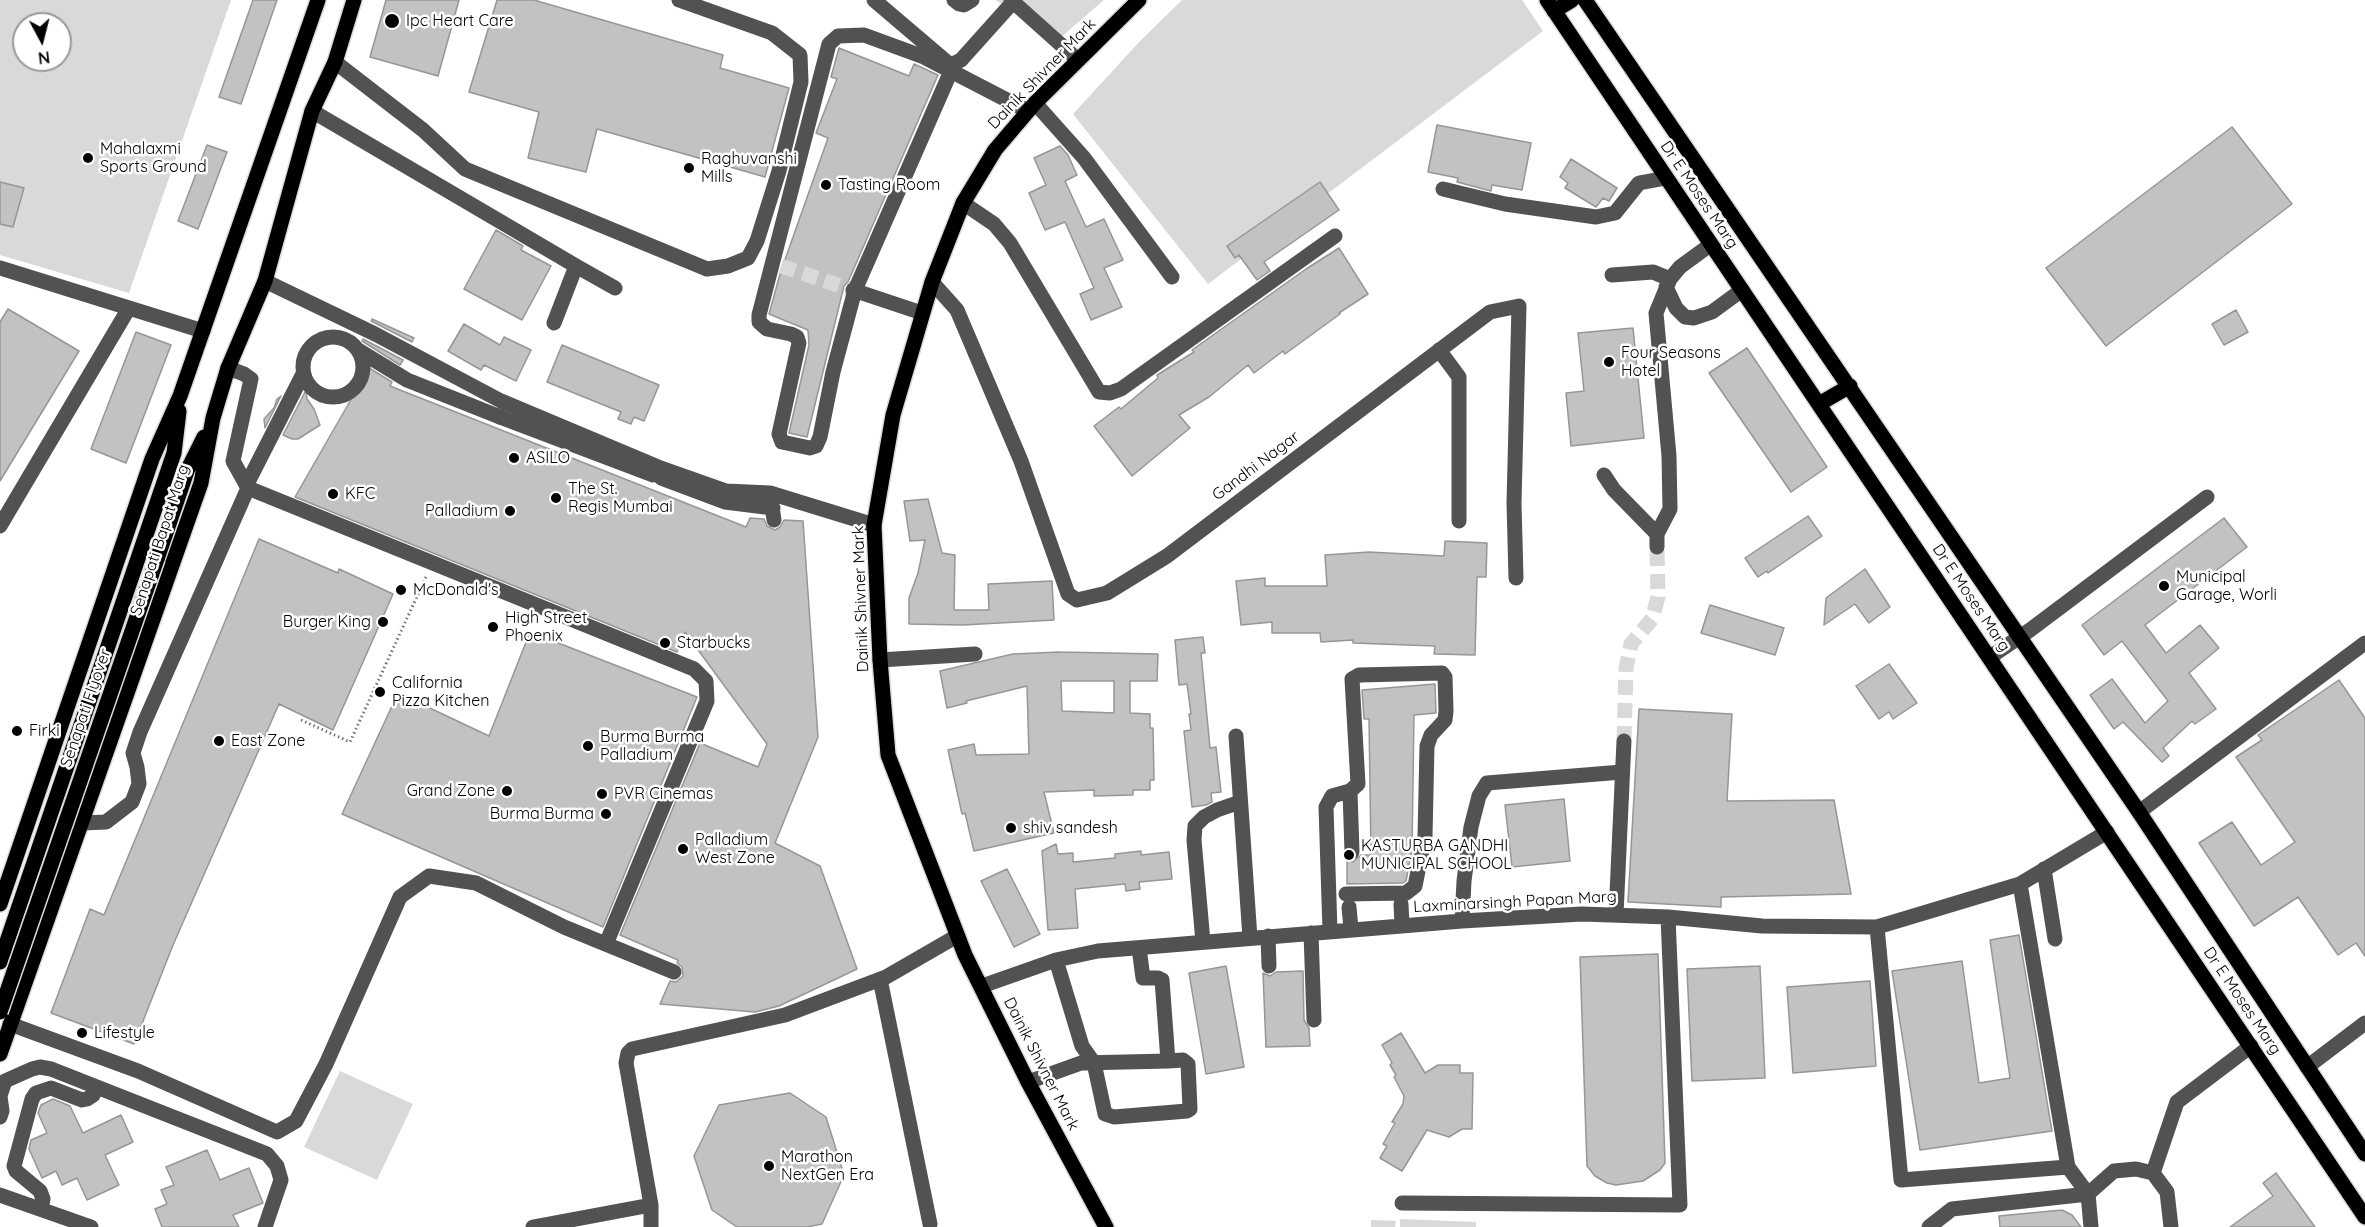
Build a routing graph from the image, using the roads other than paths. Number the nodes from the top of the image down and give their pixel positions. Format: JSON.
{"nodes":[{"id":1,"x":318,"y":0,"type":"edge"},
{"id":2,"x":354,"y":0,"type":"edge"},
{"id":3,"x":679,"y":0,"type":"edge"},
{"id":4,"x":874,"y":0,"type":"edge"},
{"id":5,"x":954,"y":0,"type":"edge"},
{"id":6,"x":972,"y":0,"type":"edge"},
{"id":7,"x":1139,"y":0,"type":"edge"},
{"id":8,"x":1572,"y":0,"type":"edge"},
{"id":9,"x":1585,"y":0,"type":"edge"},
{"id":10,"x":1012,"y":1,"type":"edge"},
{"id":11,"x":1550,"y":6,"type":"edge"},
{"id":12,"x":1078,"y":60,"type":"junction"},
{"id":13,"x":335,"y":62,"type":"junction"},
{"id":14,"x":951,"y":71,"type":"junction"},
{"id":15,"x":1032,"y":107,"type":"junction"},
{"id":16,"x":312,"y":111,"type":"junction"},
{"id":17,"x":1666,"y":178,"type":"junction"},
{"id":18,"x":1443,"y":189,"type":"dead end"},
{"id":19,"x":963,"y":203,"type":"junction"},
{"id":20,"x":1335,"y":236,"type":"dead end"},
{"id":21,"x":1710,"y":245,"type":"junction"},
{"id":22,"x":576,"y":266,"type":"junction"},
{"id":23,"x":0,"y":268,"type":"edge"},
{"id":24,"x":1612,"y":275,"type":"dead end"},
{"id":25,"x":1172,"y":277,"type":"dead end"},
{"id":26,"x":265,"y":281,"type":"junction"},
{"id":27,"x":932,"y":282,"type":"junction"},
{"id":28,"x":1668,"y":283,"type":"junction"},
{"id":29,"x":615,"y":288,"type":"dead end"},
{"id":30,"x":854,"y":290,"type":"junction"},
{"id":31,"x":1742,"y":290,"type":"junction"},
{"id":32,"x":129,"y":308,"type":"junction"},
{"id":33,"x":922,"y":313,"type":"junction"},
{"id":34,"x":554,"y":323,"type":"dead end"},
{"id":35,"x":203,"y":331,"type":"junction"},
{"id":36,"x":358,"y":350,"type":"junction"},
{"id":37,"x":1438,"y":350,"type":"junction"},
{"id":38,"x":228,"y":368,"type":"junction"},
{"id":39,"x":303,"y":374,"type":"junction"},
{"id":40,"x":1850,"y":386,"type":"junction"},
{"id":41,"x":180,"y":396,"type":"junction"},
{"id":42,"x":1819,"y":404,"type":"junction"},
{"id":43,"x":500,"y":409,"type":"junction"},
{"id":44,"x":213,"y":418,"type":"junction"},
{"id":45,"x":1604,"y":475,"type":"dead end"},
{"id":46,"x":248,"y":488,"type":"junction"},
{"id":47,"x":770,"y":493,"type":"junction"},
{"id":48,"x":2206,"y":497,"type":"dead end"},
{"id":49,"x":1459,"y":521,"type":"dead end"},
{"id":50,"x":874,"y":525,"type":"junction"},
{"id":51,"x":0,"y":526,"type":"edge"},
{"id":52,"x":1516,"y":578,"type":"dead end"},
{"id":53,"x":2020,"y":638,"type":"junction"},
{"id":54,"x":2365,"y":643,"type":"edge"},
{"id":55,"x":975,"y":654,"type":"dead end"},
{"id":56,"x":1990,"y":657,"type":"junction"},
{"id":57,"x":880,"y":660,"type":"junction"},
{"id":58,"x":1236,"y":736,"type":"dead end"},
{"id":59,"x":1624,"y":741,"type":"tunnel mouth"},
{"id":60,"x":1622,"y":772,"type":"junction"},
{"id":61,"x":1350,"y":792,"type":"junction"},
{"id":62,"x":1240,"y":802,"type":"junction"},
{"id":63,"x":2139,"y":812,"type":"junction"},
{"id":64,"x":82,"y":823,"type":"junction"},
{"id":65,"x":2107,"y":832,"type":"junction"},
{"id":66,"x":1352,"y":852,"type":"dead end"},
{"id":67,"x":2044,"y":869,"type":"junction"},
{"id":68,"x":2020,"y":884,"type":"junction"},
{"id":69,"x":0,"y":904,"type":"edge"},
{"id":70,"x":1401,"y":904,"type":"dead end"},
{"id":71,"x":1616,"y":915,"type":"junction"},
{"id":72,"x":1668,"y":917,"type":"junction"},
{"id":73,"x":1462,"y":921,"type":"junction"},
{"id":74,"x":1402,"y":926,"type":"junction"},
{"id":75,"x":1877,"y":927,"type":"junction"},
{"id":76,"x":1351,"y":929,"type":"junction"},
{"id":77,"x":1330,"y":931,"type":"junction"},
{"id":78,"x":1311,"y":933,"type":"junction"},
{"id":79,"x":957,"y":936,"type":"junction"},
{"id":80,"x":1268,"y":936,"type":"junction"},
{"id":81,"x":1250,"y":938,"type":"junction"},
{"id":82,"x":2055,"y":939,"type":"dead end"},
{"id":83,"x":1203,"y":942,"type":"junction"},
{"id":84,"x":606,"y":944,"type":"junction"},
{"id":85,"x":1138,"y":948,"type":"junction"},
{"id":86,"x":1056,"y":960,"type":"junction"},
{"id":87,"x":0,"y":962,"type":"edge"},
{"id":88,"x":1269,"y":966,"type":"dead end"},
{"id":89,"x":674,"y":972,"type":"dead end"},
{"id":90,"x":880,"y":979,"type":"junction"},
{"id":91,"x":0,"y":981,"type":"edge"},
{"id":92,"x":982,"y":986,"type":"junction"},
{"id":93,"x":18,"y":1003,"type":"junction"},
{"id":94,"x":0,"y":1012,"type":"edge"},
{"id":95,"x":1314,"y":1020,"type":"dead end"},
{"id":96,"x":2365,"y":1023,"type":"edge"},
{"id":97,"x":10,"y":1024,"type":"junction"},
{"id":98,"x":2251,"y":1046,"type":"junction"},
{"id":99,"x":0,"y":1054,"type":"edge"},
{"id":100,"x":1167,"y":1061,"type":"junction"},
{"id":101,"x":1094,"y":1063,"type":"junction"},
{"id":102,"x":2307,"y":1067,"type":"junction"},
{"id":103,"x":1028,"y":1082,"type":"junction"},
{"id":104,"x":96,"y":1087,"type":"junction"},
{"id":105,"x":1,"y":1113,"type":"edge"},
{"id":106,"x":2365,"y":1154,"type":"edge"},
{"id":107,"x":2068,"y":1167,"type":"junction"},
{"id":108,"x":2154,"y":1173,"type":"junction"},
{"id":109,"x":2088,"y":1194,"type":"junction"},
{"id":110,"x":0,"y":1195,"type":"edge"},
{"id":111,"x":1402,"y":1203,"type":"dead end"},
{"id":112,"x":651,"y":1205,"type":"junction"},
{"id":113,"x":41,"y":1209,"type":"junction"},
{"id":114,"x":2365,"y":1217,"type":"edge"},
{"id":115,"x":930,"y":1224,"type":"dead end"},
{"id":116,"x":91,"y":1227,"type":"edge"},
{"id":117,"x":265,"y":1227,"type":"edge"},
{"id":118,"x":533,"y":1227,"type":"edge"},
{"id":119,"x":651,"y":1227,"type":"edge"},
{"id":120,"x":1106,"y":1227,"type":"edge"},
{"id":121,"x":1929,"y":1227,"type":"edge"},
{"id":122,"x":2091,"y":1227,"type":"edge"},
{"id":123,"x":2171,"y":1227,"type":"edge"}],
"edges":[{"from":1,"to":35,"type":"main road","name":"Senapati Bapat Marg"},
{"from":2,"to":13,"type":"main road","name":"Senapati Bapat Marg"},
{"from":3,"to":13,"type":"street"},
{"from":4,"to":10,"type":"street"},
{"from":5,"to":6,"type":"street"},
{"from":7,"to":12,"type":"main road","name":"Dainik Shivner Mark"},
{"from":8,"to":11,"type":"main road"},
{"from":9,"to":40,"type":"main road","name":"Dr E Moses Marg"},
{"from":10,"to":12,"type":"street"},
{"from":11,"to":17,"type":"main road","name":"Dr E Moses Marg"},
{"from":12,"to":15,"type":"main road","name":"Dainik Shivner Mark"},
{"from":13,"to":16,"type":"main road","name":"Senapati Bapat Marg"},
{"from":14,"to":15,"type":"street"},
{"from":14,"to":30,"type":"street"},
{"from":14,"to":30,"type":"street"},
{"from":15,"to":19,"type":"main road","name":"Dainik Shivner Mark"},
{"from":15,"to":25,"type":"street"},
{"from":16,"to":22,"type":"street"},
{"from":16,"to":26,"type":"main road","name":"Senapati Bapat Marg"},
{"from":17,"to":18,"type":"street"},
{"from":17,"to":21,"type":"main road","name":"Dr E Moses Marg"},
{"from":19,"to":20,"type":"street"},
{"from":19,"to":27,"type":"main road","name":"Dainik Shivner Mark"},
{"from":21,"to":28,"type":"street"},
{"from":21,"to":31,"type":"main road","name":"Dr E Moses Marg"},
{"from":22,"to":29,"type":"street"},
{"from":22,"to":34,"type":"street"},
{"from":23,"to":32,"type":"street"},
{"from":24,"to":28,"type":"street"},
{"from":26,"to":38,"type":"main road","name":"Senapati Bapat Marg"},
{"from":26,"to":43,"type":"street"},
{"from":27,"to":33,"type":"main road","name":"Dainik Shivner Mark"},
{"from":27,"to":37,"type":"street","name":"Gandhi Nagar"},
{"from":28,"to":31,"type":"street"},
{"from":28,"to":45,"type":"street"},
{"from":30,"to":33,"type":"street"},
{"from":31,"to":42,"type":"main road","name":"Dr E Moses Marg"},
{"from":32,"to":35,"type":"street"},
{"from":32,"to":51,"type":"street"},
{"from":33,"to":50,"type":"main road","name":"Dainik Shivner Mark"},
{"from":35,"to":41,"type":"main road","name":"Senapati Bapat Marg"},
{"from":36,"to":39,"type":"street"},
{"from":36,"to":39,"type":"street"},
{"from":36,"to":43,"type":"street"},
{"from":37,"to":49,"type":"street"},
{"from":37,"to":52,"type":"street","name":"Gandhi Nagar"},
{"from":38,"to":44,"type":"main road","name":"Senapati Bapat Marg"},
{"from":38,"to":46,"type":"street"},
{"from":39,"to":46,"type":"street"},
{"from":40,"to":42,"type":"main road"},
{"from":40,"to":53,"type":"main road","name":"Dr E Moses Marg"},
{"from":41,"to":69,"type":"main road","name":"Senapati Bapat Marg"},
{"from":41,"to":87,"type":"main road","name":"Senapati Flyover"},
{"from":42,"to":56,"type":"main road","name":"Dr E Moses Marg"},
{"from":43,"to":47,"type":"street"},
{"from":43,"to":47,"type":"street","bridge":true},
{"from":44,"to":64,"type":"main road","name":"Senapati Bapat Marg"},
{"from":44,"to":94,"type":"main road","name":"Senapati Flyover","bridge":true},
{"from":46,"to":64,"type":"street"},
{"from":46,"to":84,"type":"street"},
{"from":47,"to":50,"type":"street"},
{"from":48,"to":53,"type":"street"},
{"from":50,"to":57,"type":"main road","name":"Dainik Shivner Mark"},
{"from":53,"to":56,"type":"street"},
{"from":53,"to":63,"type":"main road","name":"Dr E Moses Marg"},
{"from":54,"to":63,"type":"street"},
{"from":55,"to":57,"type":"street"},
{"from":56,"to":65,"type":"main road","name":"Dr E Moses Marg"},
{"from":57,"to":79,"type":"main road","name":"Dainik Shivner Mark"},
{"from":58,"to":62,"type":"street"},
{"from":59,"to":60,"type":"street"},
{"from":60,"to":71,"type":"street"},
{"from":60,"to":73,"type":"street"},
{"from":61,"to":66,"type":"street"},
{"from":61,"to":76,"type":"street"},
{"from":61,"to":77,"type":"street"},
{"from":62,"to":81,"type":"street"},
{"from":62,"to":83,"type":"street"},
{"from":63,"to":102,"type":"main road","name":"Dr E Moses Marg"},
{"from":64,"to":93,"type":"main road","name":"Senapati Bapat Marg"},
{"from":65,"to":67,"type":"street","name":"Laxminarsingh Papan Marg"},
{"from":65,"to":98,"type":"main road","name":"Dr E Moses Marg"},
{"from":67,"to":68,"type":"street","name":"Laxminarsingh Papan Marg"},
{"from":67,"to":82,"type":"street"},
{"from":68,"to":75,"type":"street","name":"Laxminarsingh Papan Marg"},
{"from":68,"to":107,"type":"street"},
{"from":70,"to":74,"type":"street"},
{"from":71,"to":72,"type":"street","name":"Laxminarsingh Papan Marg"},
{"from":71,"to":73,"type":"street","name":"Laxminarsingh Papan Marg"},
{"from":72,"to":75,"type":"street","name":"Laxminarsingh Papan Marg"},
{"from":72,"to":111,"type":"street"},
{"from":73,"to":74,"type":"street","name":"Laxminarsingh Papan Marg"},
{"from":74,"to":76,"type":"street","name":"Laxminarsingh Papan Marg"},
{"from":75,"to":107,"type":"street"},
{"from":76,"to":77,"type":"street","name":"Laxminarsingh Papan Marg"},
{"from":77,"to":78,"type":"street","name":"Laxminarsingh Papan Marg"},
{"from":78,"to":80,"type":"street","name":"Laxminarsingh Papan Marg"},
{"from":78,"to":95,"type":"street"},
{"from":79,"to":90,"type":"street"},
{"from":79,"to":92,"type":"main road","name":"Dainik Shivner Mark"},
{"from":80,"to":81,"type":"street","name":"Laxminarsingh Papan Marg"},
{"from":80,"to":88,"type":"street"},
{"from":81,"to":83,"type":"street","name":"Laxminarsingh Papan Marg"},
{"from":83,"to":85,"type":"street","name":"Laxminarsingh Papan Marg"},
{"from":84,"to":89,"type":"street"},
{"from":84,"to":97,"type":"street"},
{"from":85,"to":86,"type":"street","name":"Laxminarsingh Papan Marg"},
{"from":85,"to":100,"type":"street"},
{"from":86,"to":92,"type":"street","name":"Laxminarsingh Papan Marg"},
{"from":86,"to":101,"type":"street"},
{"from":90,"to":112,"type":"street"},
{"from":90,"to":115,"type":"street"},
{"from":91,"to":93,"type":"main road"},
{"from":92,"to":103,"type":"main road","name":"Dainik Shivner Mark"},
{"from":93,"to":97,"type":"main road","name":"Senapati Bapat Marg"},
{"from":96,"to":102,"type":"street"},
{"from":97,"to":99,"type":"main road","name":"Senapati Bapat Marg"},
{"from":98,"to":108,"type":"street"},
{"from":98,"to":114,"type":"main road","name":"Dr E Moses Marg"},
{"from":100,"to":101,"type":"street"},
{"from":100,"to":101,"type":"street"},
{"from":101,"to":103,"type":"street"},
{"from":102,"to":106,"type":"main road","name":"Dr E Moses Marg"},
{"from":103,"to":120,"type":"main road","name":"Dainik Shivner Mark"},
{"from":104,"to":105,"type":"street"},
{"from":104,"to":113,"type":"street"},
{"from":104,"to":117,"type":"street"},
{"from":107,"to":109,"type":"street"},
{"from":108,"to":109,"type":"street"},
{"from":108,"to":123,"type":"street"},
{"from":109,"to":121,"type":"street"},
{"from":109,"to":122,"type":"street"},
{"from":110,"to":113,"type":"street"},
{"from":112,"to":118,"type":"street"},
{"from":112,"to":119,"type":"street"},
{"from":113,"to":116,"type":"street"}]}
